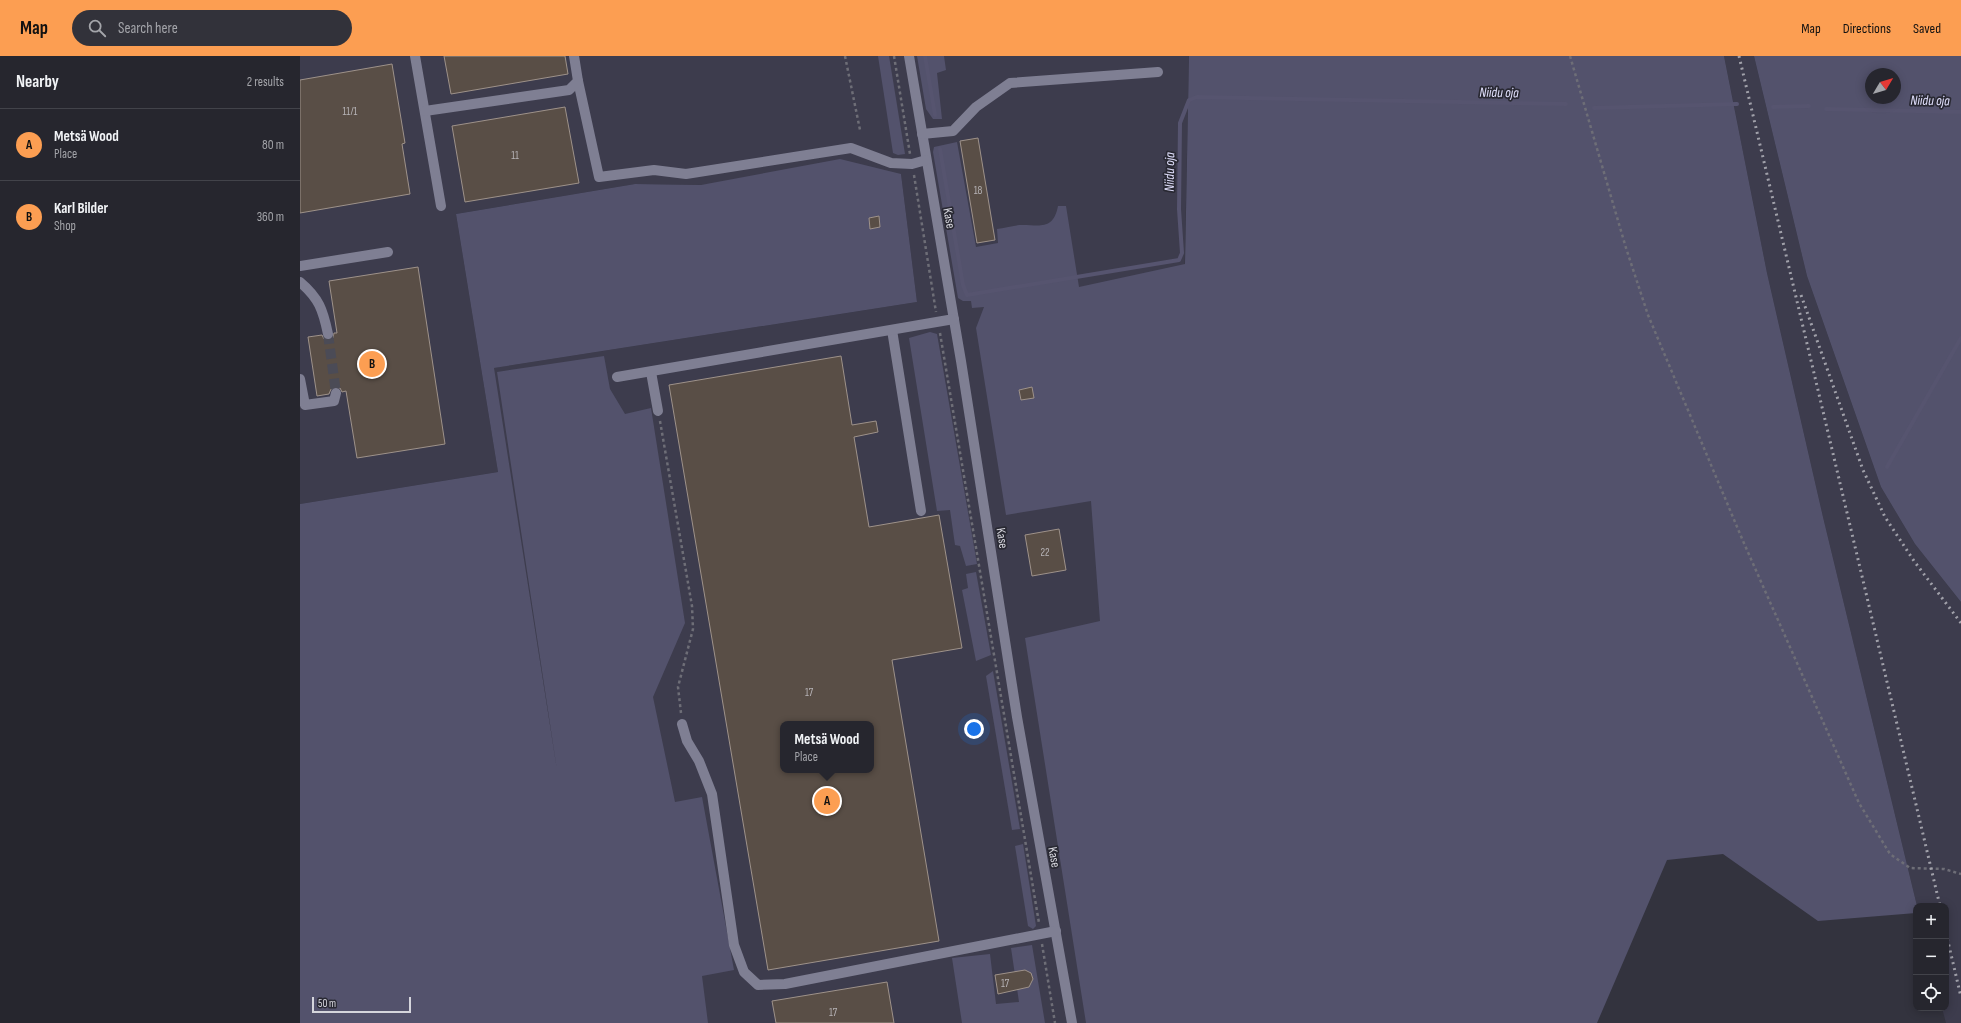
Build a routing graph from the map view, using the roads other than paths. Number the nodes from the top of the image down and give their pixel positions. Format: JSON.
{"nodes":[{"id":1,"x":416,"y":56,"type":"edge"},
{"id":2,"x":574,"y":56,"type":"edge"},
{"id":3,"x":909,"y":56,"type":"edge"},
{"id":4,"x":1158,"y":72,"type":"dead end"},
{"id":5,"x":578,"y":81,"type":"junction"},
{"id":6,"x":425,"y":111,"type":"junction"},
{"id":7,"x":922,"y":134,"type":"junction"},
{"id":8,"x":926,"y":160,"type":"junction"},
{"id":9,"x":441,"y":206,"type":"dead end"},
{"id":10,"x":388,"y":252,"type":"dead end"},
{"id":11,"x":300,"y":266,"type":"edge"},
{"id":12,"x":300,"y":282,"type":"edge"},
{"id":13,"x":954,"y":319,"type":"junction"},
{"id":14,"x":892,"y":330,"type":"junction"},
{"id":15,"x":328,"y":334,"type":"tunnel mouth"},
{"id":16,"x":651,"y":372,"type":"junction"},
{"id":17,"x":618,"y":377,"type":"dead end"},
{"id":18,"x":300,"y":379,"type":"edge"},
{"id":19,"x":336,"y":393,"type":"dead end"},
{"id":20,"x":658,"y":411,"type":"road end"},
{"id":21,"x":921,"y":511,"type":"dead end"},
{"id":22,"x":682,"y":724,"type":"road end"},
{"id":23,"x":1056,"y":930,"type":"junction"},
{"id":24,"x":1072,"y":1023,"type":"edge"}],
"edges":[{"from":1,"to":6,"type":"street"},
{"from":2,"to":5,"type":"street"},
{"from":3,"to":7,"type":"street","name":"Kase"},
{"from":4,"to":7,"type":"street"},
{"from":5,"to":6,"type":"street"},
{"from":5,"to":8,"type":"street"},
{"from":6,"to":9,"type":"street"},
{"from":7,"to":8,"type":"street","name":"Kase"},
{"from":8,"to":13,"type":"street","name":"Kase"},
{"from":10,"to":11,"type":"street"},
{"from":12,"to":15,"type":"street"},
{"from":13,"to":14,"type":"street"},
{"from":13,"to":23,"type":"street","name":"Kase"},
{"from":14,"to":16,"type":"street"},
{"from":14,"to":21,"type":"street"},
{"from":16,"to":17,"type":"street"},
{"from":16,"to":20,"type":"street"},
{"from":18,"to":19,"type":"street"},
{"from":22,"to":23,"type":"street"},
{"from":23,"to":24,"type":"street","name":"Kase"}]}
